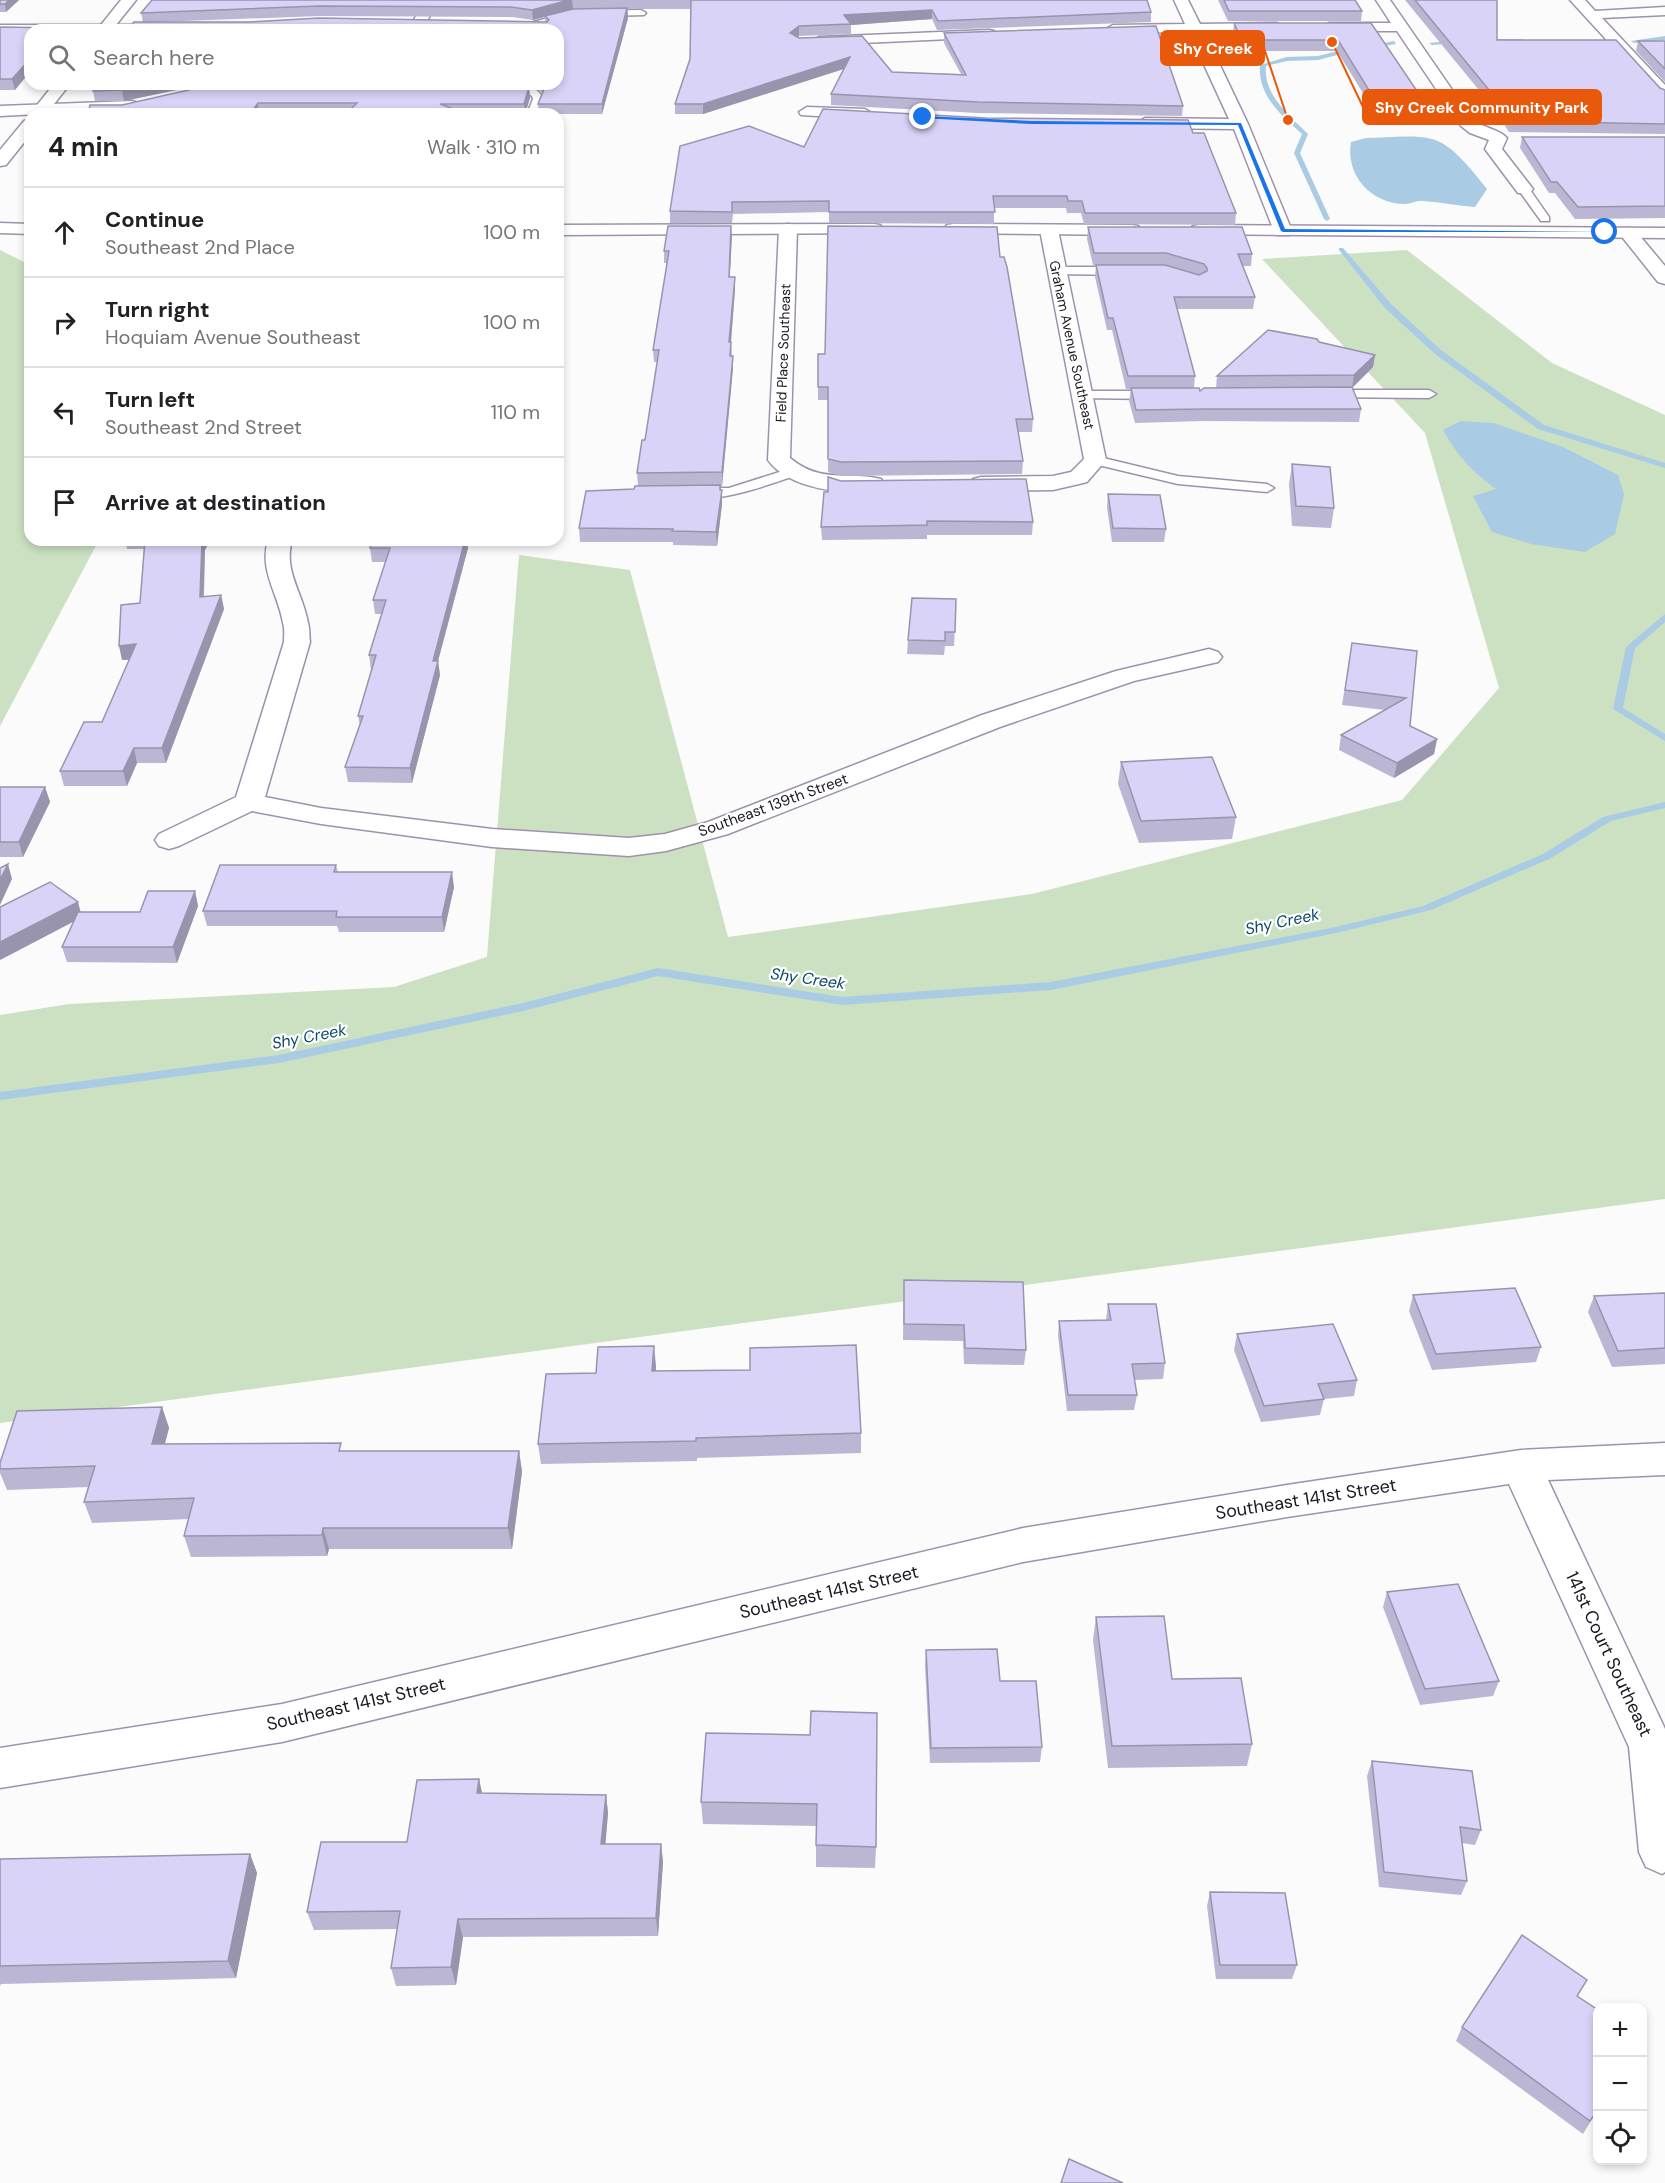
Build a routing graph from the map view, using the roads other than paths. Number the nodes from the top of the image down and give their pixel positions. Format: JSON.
{"nodes":[{"id":1,"x":129,"y":0,"type":"edge"},
{"id":2,"x":431,"y":0,"type":"edge"},
{"id":3,"x":1181,"y":0,"type":"edge"},
{"id":4,"x":1383,"y":0,"type":"edge"},
{"id":5,"x":1577,"y":0,"type":"edge"},
{"id":6,"x":1665,"y":11,"type":"edge"},
{"id":7,"x":640,"y":13,"type":"dead end"},
{"id":8,"x":1593,"y":16,"type":"junction"},
{"id":9,"x":1665,"y":16,"type":"edge"},
{"id":10,"x":421,"y":22,"type":"edge"},
{"id":11,"x":512,"y":23,"type":"edge"},
{"id":12,"x":109,"y":24,"type":"edge"},
{"id":13,"x":518,"y":24,"type":"edge"},
{"id":14,"x":544,"y":24,"type":"edge"},
{"id":15,"x":1194,"y":27,"type":"junction"},
{"id":16,"x":1294,"y":27,"type":"edge"},
{"id":17,"x":1318,"y":27,"type":"edge"},
{"id":18,"x":1402,"y":27,"type":"junction"},
{"id":19,"x":0,"y":29,"type":"edge"},
{"id":20,"x":24,"y":29,"type":"edge"},
{"id":21,"x":1099,"y":29,"type":"edge"},
{"id":22,"x":1007,"y":33,"type":"edge"},
{"id":23,"x":799,"y":42,"type":"edge"},
{"id":24,"x":57,"y":90,"type":"edge"},
{"id":25,"x":529,"y":90,"type":"edge"},
{"id":26,"x":1665,"y":94,"type":"edge"},
{"id":27,"x":150,"y":102,"type":"edge"},
{"id":28,"x":43,"y":108,"type":"edge"},
{"id":29,"x":124,"y":108,"type":"edge"},
{"id":30,"x":534,"y":108,"type":"edge"},
{"id":31,"x":0,"y":111,"type":"edge"},
{"id":32,"x":24,"y":112,"type":"edge"},
{"id":33,"x":807,"y":112,"type":"dead end"},
{"id":34,"x":882,"y":115,"type":"edge"},
{"id":35,"x":1124,"y":123,"type":"edge"},
{"id":36,"x":1240,"y":124,"type":"junction"},
{"id":37,"x":24,"y":131,"type":"edge"},
{"id":38,"x":1499,"y":138,"type":"junction"},
{"id":39,"x":1517,"y":140,"type":"edge"},
{"id":40,"x":0,"y":161,"type":"edge"},
{"id":41,"x":1524,"y":189,"type":"joint"},
{"id":42,"x":1545,"y":219,"type":"dead end"},
{"id":43,"x":0,"y":228,"type":"edge"},
{"id":44,"x":24,"y":229,"type":"edge"},
{"id":45,"x":788,"y":229,"type":"junction"},
{"id":46,"x":895,"y":229,"type":"edge"},
{"id":47,"x":930,"y":229,"type":"edge"},
{"id":48,"x":564,"y":230,"type":"edge"},
{"id":49,"x":1048,"y":230,"type":"junction"},
{"id":50,"x":1156,"y":230,"type":"edge"},
{"id":51,"x":1179,"y":230,"type":"edge"},
{"id":52,"x":1283,"y":231,"type":"junction"},
{"id":53,"x":1628,"y":233,"type":"junction"},
{"id":54,"x":1665,"y":233,"type":"edge"},
{"id":55,"x":1057,"y":271,"type":"junction"},
{"id":56,"x":1133,"y":271,"type":"edge"},
{"id":57,"x":1665,"y":278,"type":"edge"},
{"id":58,"x":1310,"y":394,"type":"edge"},
{"id":59,"x":1429,"y":394,"type":"dead end"},
{"id":60,"x":1082,"y":395,"type":"junction"},
{"id":61,"x":1166,"y":395,"type":"edge"},
{"id":62,"x":1095,"y":460,"type":"junction"},
{"id":63,"x":792,"y":472,"type":"junction"},
{"id":64,"x":900,"y":484,"type":"edge"},
{"id":65,"x":959,"y":484,"type":"edge"},
{"id":66,"x":1267,"y":488,"type":"dead end"},
{"id":67,"x":684,"y":492,"type":"edge"},
{"id":68,"x":277,"y":546,"type":"edge"},
{"id":69,"x":1209,"y":657,"type":"dead end"},
{"id":70,"x":249,"y":802,"type":"junction"},
{"id":71,"x":170,"y":840,"type":"dead end"},
{"id":72,"x":1665,"y":1459,"type":"edge"},
{"id":73,"x":1521,"y":1466,"type":"junction"},
{"id":74,"x":0,"y":1768,"type":"edge"},
{"id":75,"x":1662,"y":1852,"type":"dead end"}],
"edges":[{"from":1,"to":12,"type":"street"},
{"from":2,"to":10,"type":"street"},
{"from":3,"to":15,"type":"street"},
{"from":4,"to":18,"type":"street"},
{"from":5,"to":8,"type":"street"},
{"from":6,"to":8,"type":"street"},
{"from":7,"to":14,"type":"lane"},
{"from":8,"to":9,"type":"street"},
{"from":8,"to":26,"type":"street"},
{"from":11,"to":13,"type":"street"},
{"from":15,"to":16,"type":"street"},
{"from":15,"to":21,"type":"street"},
{"from":15,"to":36,"type":"street"},
{"from":17,"to":18,"type":"street"},
{"from":18,"to":38,"type":"street"},
{"from":19,"to":20,"type":"street"},
{"from":22,"to":23,"type":"street"},
{"from":24,"to":28,"type":"street"},
{"from":25,"to":30,"type":"lane"},
{"from":27,"to":29,"type":"street"},
{"from":31,"to":32,"type":"street"},
{"from":33,"to":34,"type":"street"},
{"from":35,"to":36,"type":"street"},
{"from":36,"to":52,"type":"street"},
{"from":37,"to":40,"type":"street"},
{"from":38,"to":39,"type":"street"},
{"from":38,"to":41,"type":"street"},
{"from":41,"to":42,"type":"lane"},
{"from":43,"to":44,"type":"street"},
{"from":45,"to":46,"type":"street"},
{"from":45,"to":48,"type":"street"},
{"from":45,"to":63,"type":"street","name":"Field Place Southeast"},
{"from":47,"to":49,"type":"street"},
{"from":49,"to":50,"type":"street"},
{"from":49,"to":55,"type":"street","name":"Graham Avenue Southeast"},
{"from":51,"to":52,"type":"street"},
{"from":52,"to":53,"type":"street"},
{"from":53,"to":54,"type":"street"},
{"from":53,"to":57,"type":"street"},
{"from":55,"to":56,"type":"lane"},
{"from":55,"to":60,"type":"street","name":"Graham Avenue Southeast"},
{"from":58,"to":59,"type":"lane"},
{"from":60,"to":61,"type":"lane"},
{"from":60,"to":62,"type":"street","name":"Graham Avenue Southeast"},
{"from":62,"to":65,"type":"street"},
{"from":62,"to":66,"type":"lane"},
{"from":63,"to":64,"type":"street"},
{"from":63,"to":67,"type":"lane"},
{"from":68,"to":70,"type":"street"},
{"from":69,"to":70,"type":"street","name":"Southeast 139th Street"},
{"from":70,"to":71,"type":"street"},
{"from":72,"to":73,"type":"street","name":"Southeast 141st Street"},
{"from":73,"to":74,"type":"street","name":"Southeast 141st Street"},
{"from":73,"to":75,"type":"street","name":"141st Court Southeast"}]}
